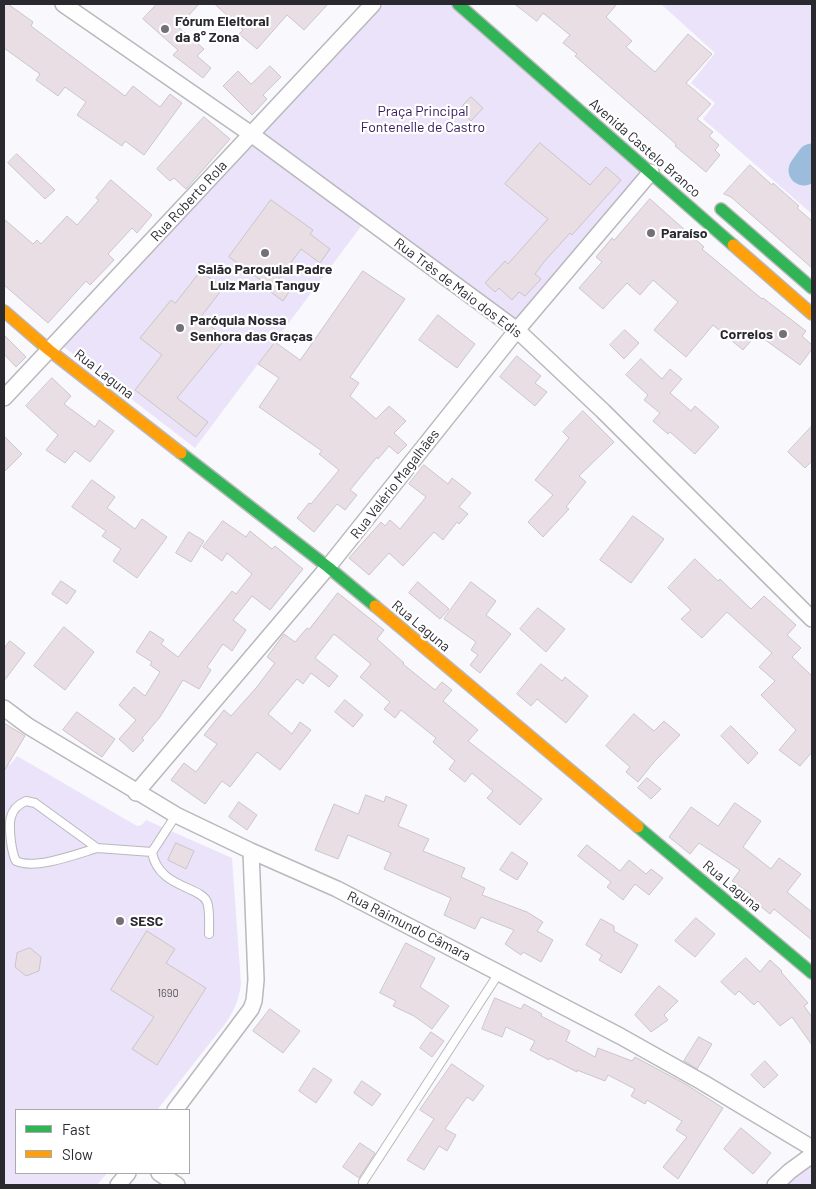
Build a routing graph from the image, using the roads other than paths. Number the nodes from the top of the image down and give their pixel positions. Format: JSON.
{"nodes":[{"id":1,"x":63,"y":4,"type":"edge"},
{"id":2,"x":373,"y":4,"type":"edge"},
{"id":3,"x":458,"y":4,"type":"edge"},
{"id":4,"x":251,"y":134,"type":"junction"},
{"id":5,"x":650,"y":172,"type":"junction"},
{"id":6,"x":715,"y":204,"type":"dead end"},
{"id":7,"x":812,"y":288,"type":"edge"},
{"id":8,"x":4,"y":311,"type":"edge"},
{"id":9,"x":812,"y":314,"type":"edge"},
{"id":10,"x":517,"y":330,"type":"junction"},
{"id":11,"x":49,"y":350,"type":"junction"},
{"id":12,"x":4,"y":398,"type":"edge"},
{"id":13,"x":328,"y":567,"type":"junction"},
{"id":14,"x":812,"y":619,"type":"edge"},
{"id":15,"x":4,"y":708,"type":"edge"},
{"id":16,"x":136,"y":793,"type":"junction"},
{"id":17,"x":176,"y":815,"type":"junction"},
{"id":18,"x":96,"y":848,"type":"junction"},
{"id":19,"x":152,"y":852,"type":"junction"},
{"id":20,"x":251,"y":852,"type":"junction"},
{"id":21,"x":209,"y":934,"type":"dead end"},
{"id":22,"x":499,"y":973,"type":"junction"},
{"id":23,"x":812,"y":973,"type":"edge"},
{"id":24,"x":177,"y":1109,"type":"edge"},
{"id":25,"x":812,"y":1148,"type":"edge"},
{"id":26,"x":812,"y":1155,"type":"edge"},
{"id":27,"x":127,"y":1174,"type":"edge"},
{"id":28,"x":160,"y":1174,"type":"edge"},
{"id":29,"x":363,"y":1182,"type":"dead end"},
{"id":30,"x":118,"y":1185,"type":"edge"},
{"id":31,"x":177,"y":1185,"type":"edge"},
{"id":32,"x":775,"y":1185,"type":"edge"}],
"edges":[{"from":1,"to":4,"type":"street","name":"Rua Três de Maio dos Edis"},
{"from":2,"to":4,"type":"street","name":"Rua Roberto Rola"},
{"from":3,"to":5,"type":"main road","name":"Avenida Castelo Branco"},
{"from":4,"to":10,"type":"street","name":"Rua Três de Maio dos Edis"},
{"from":4,"to":11,"type":"street","name":"Rua Roberto Rola"},
{"from":5,"to":9,"type":"main road","name":"Avenida Castelo Branco"},
{"from":5,"to":10,"type":"street","name":"Rua Valério Magalhães"},
{"from":6,"to":7,"type":"main road","name":"Avenida Castelo Branco"},
{"from":8,"to":11,"type":"main road","name":"Rua Laguna"},
{"from":10,"to":13,"type":"street","name":"Rua Valério Magalhães"},
{"from":10,"to":14,"type":"street","name":"Rua Três de Maio dos Edis"},
{"from":11,"to":12,"type":"street","name":"Rua Roberto Rola"},
{"from":11,"to":13,"type":"main road","name":"Rua Laguna"},
{"from":13,"to":16,"type":"street","name":"Rua Valério Magalhães"},
{"from":13,"to":23,"type":"main road","name":"Rua Laguna"},
{"from":15,"to":16,"type":"street","name":"Rua Raimundo Câmara"},
{"from":16,"to":17,"type":"street","name":"Rua Raimundo Câmara"},
{"from":17,"to":19,"type":"lane"},
{"from":17,"to":20,"type":"street","name":"Rua Raimundo Câmara"},
{"from":18,"to":18,"type":"lane"},
{"from":18,"to":19,"type":"lane"},
{"from":19,"to":21,"type":"lane"},
{"from":20,"to":22,"type":"street","name":"Rua Raimundo Câmara"},
{"from":20,"to":24,"type":"street"},
{"from":22,"to":25,"type":"street","name":"Rua Raimundo Câmara"},
{"from":22,"to":29,"type":"lane"},
{"from":26,"to":32,"type":"street"},
{"from":27,"to":30,"type":"street"},
{"from":28,"to":31,"type":"street"}]}
